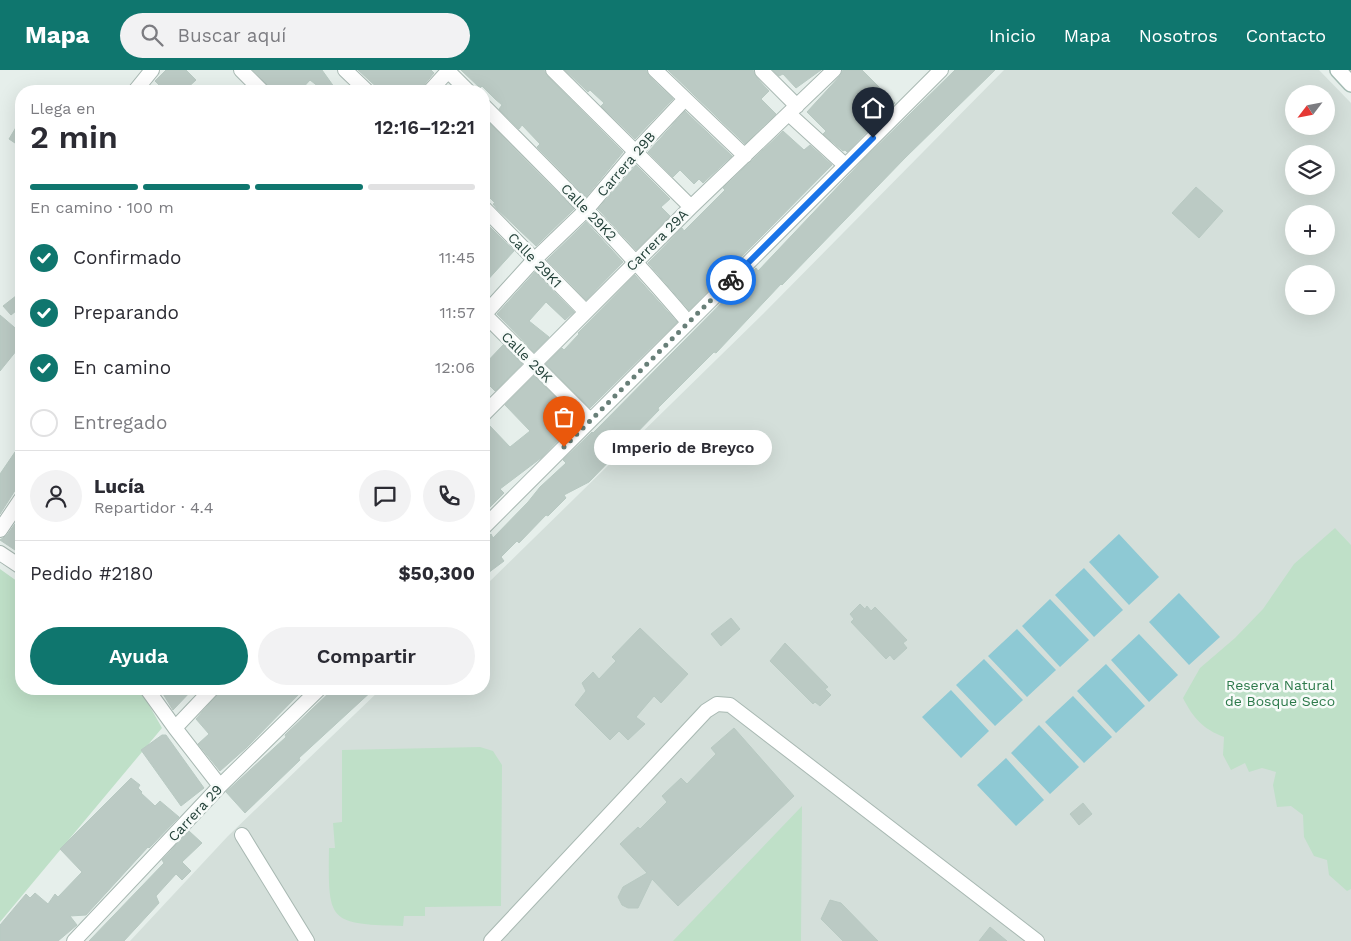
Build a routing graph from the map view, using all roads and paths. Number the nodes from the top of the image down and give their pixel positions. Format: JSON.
{"nodes":[{"id":1,"x":152,"y":70,"type":"edge"},
{"id":2,"x":241,"y":70,"type":"edge"},
{"id":3,"x":346,"y":70,"type":"edge"},
{"id":4,"x":448,"y":70,"type":"edge"},
{"id":5,"x":553,"y":70,"type":"edge"},
{"id":6,"x":655,"y":70,"type":"edge"},
{"id":7,"x":834,"y":70,"type":"edge"},
{"id":8,"x":941,"y":70,"type":"edge"},
{"id":9,"x":1338,"y":70,"type":"edge"},
{"id":10,"x":762,"y":72,"type":"dead end"},
{"id":11,"x":1351,"y":84,"type":"edge"},
{"id":12,"x":144,"y":85,"type":"edge"},
{"id":13,"x":256,"y":85,"type":"edge"},
{"id":14,"x":361,"y":85,"type":"edge"},
{"id":15,"x":435,"y":85,"type":"edge"},
{"id":16,"x":462,"y":85,"type":"edge"},
{"id":17,"x":685,"y":99,"type":"junction"},
{"id":18,"x":793,"y":110,"type":"junction"},
{"id":19,"x":490,"y":112,"type":"edge"},
{"id":20,"x":636,"y":151,"type":"junction"},
{"id":21,"x":745,"y":156,"type":"junction"},
{"id":22,"x":845,"y":165,"type":"junction"},
{"id":23,"x":691,"y":207,"type":"junction"},
{"id":24,"x":587,"y":209,"type":"junction"},
{"id":25,"x":490,"y":214,"type":"edge"},
{"id":26,"x":534,"y":260,"type":"junction"},
{"id":27,"x":637,"y":262,"type":"junction"},
{"id":28,"x":490,"y":308,"type":"edge"},
{"id":29,"x":586,"y":312,"type":"junction"},
{"id":30,"x":490,"y":320,"type":"edge"},
{"id":31,"x":688,"y":322,"type":"junction"},
{"id":32,"x":534,"y":364,"type":"junction"},
{"id":33,"x":490,"y":408,"type":"edge"},
{"id":34,"x":590,"y":420,"type":"junction"},
{"id":35,"x":15,"y":508,"type":"edge"},
{"id":36,"x":490,"y":521,"type":"edge"},
{"id":37,"x":0,"y":530,"type":"edge"},
{"id":38,"x":0,"y":553,"type":"edge"},
{"id":39,"x":15,"y":563,"type":"edge"},
{"id":40,"x":152,"y":695,"type":"edge"},
{"id":41,"x":206,"y":695,"type":"edge"},
{"id":42,"x":313,"y":695,"type":"edge"},
{"id":43,"x":175,"y":728,"type":"junction"},
{"id":44,"x":220,"y":786,"type":"junction"},
{"id":45,"x":242,"y":835,"type":"dead end"},
{"id":46,"x":74,"y":941,"type":"edge"},
{"id":47,"x":307,"y":941,"type":"edge"},
{"id":48,"x":491,"y":941,"type":"edge"},
{"id":49,"x":1037,"y":941,"type":"edge"}],
"edges":[{"from":1,"to":12,"type":"street"},
{"from":2,"to":13,"type":"street"},
{"from":3,"to":14,"type":"street"},
{"from":4,"to":15,"type":"street"},
{"from":4,"to":16,"type":"street"},
{"from":5,"to":20,"type":"street"},
{"from":6,"to":17,"type":"street"},
{"from":7,"to":18,"type":"street","name":"Carrera 29A"},
{"from":8,"to":22,"type":"street"},
{"from":9,"to":11,"type":"street"},
{"from":10,"to":18,"type":"street"},
{"from":17,"to":20,"type":"street","name":"Carrera 29B"},
{"from":17,"to":21,"type":"street"},
{"from":18,"to":21,"type":"street","name":"Carrera 29A"},
{"from":18,"to":22,"type":"street"},
{"from":19,"to":24,"type":"street","name":"Calle 29K2"},
{"from":20,"to":23,"type":"street"},
{"from":20,"to":24,"type":"street","name":"Carrera 29B"},
{"from":21,"to":23,"type":"street","name":"Carrera 29A"},
{"from":22,"to":31,"type":"street"},
{"from":23,"to":27,"type":"street","name":"Carrera 29A"},
{"from":24,"to":26,"type":"street","name":"Carrera 29B"},
{"from":24,"to":27,"type":"street","name":"Calle 29K2"},
{"from":25,"to":26,"type":"street","name":"Calle 29K1"},
{"from":26,"to":28,"type":"street","name":"Carrera 29B"},
{"from":26,"to":29,"type":"street","name":"Calle 29K1"},
{"from":27,"to":29,"type":"street","name":"Carrera 29A"},
{"from":27,"to":31,"type":"street","name":"Calle 29K2"},
{"from":29,"to":32,"type":"street","name":"Carrera 29A"},
{"from":30,"to":32,"type":"street","name":"Calle 29K"},
{"from":31,"to":34,"type":"street"},
{"from":32,"to":33,"type":"street","name":"Carrera 29A"},
{"from":32,"to":34,"type":"street","name":"Calle 29K"},
{"from":34,"to":36,"type":"street"},
{"from":35,"to":37,"type":"street"},
{"from":38,"to":39,"type":"street"},
{"from":40,"to":43,"type":"street"},
{"from":41,"to":43,"type":"street"},
{"from":42,"to":44,"type":"street","name":"Carrera 29"},
{"from":43,"to":44,"type":"street"},
{"from":44,"to":46,"type":"street","name":"Carrera 29"},
{"from":45,"to":47,"type":"street"},
{"from":48,"to":49,"type":"street"}]}
